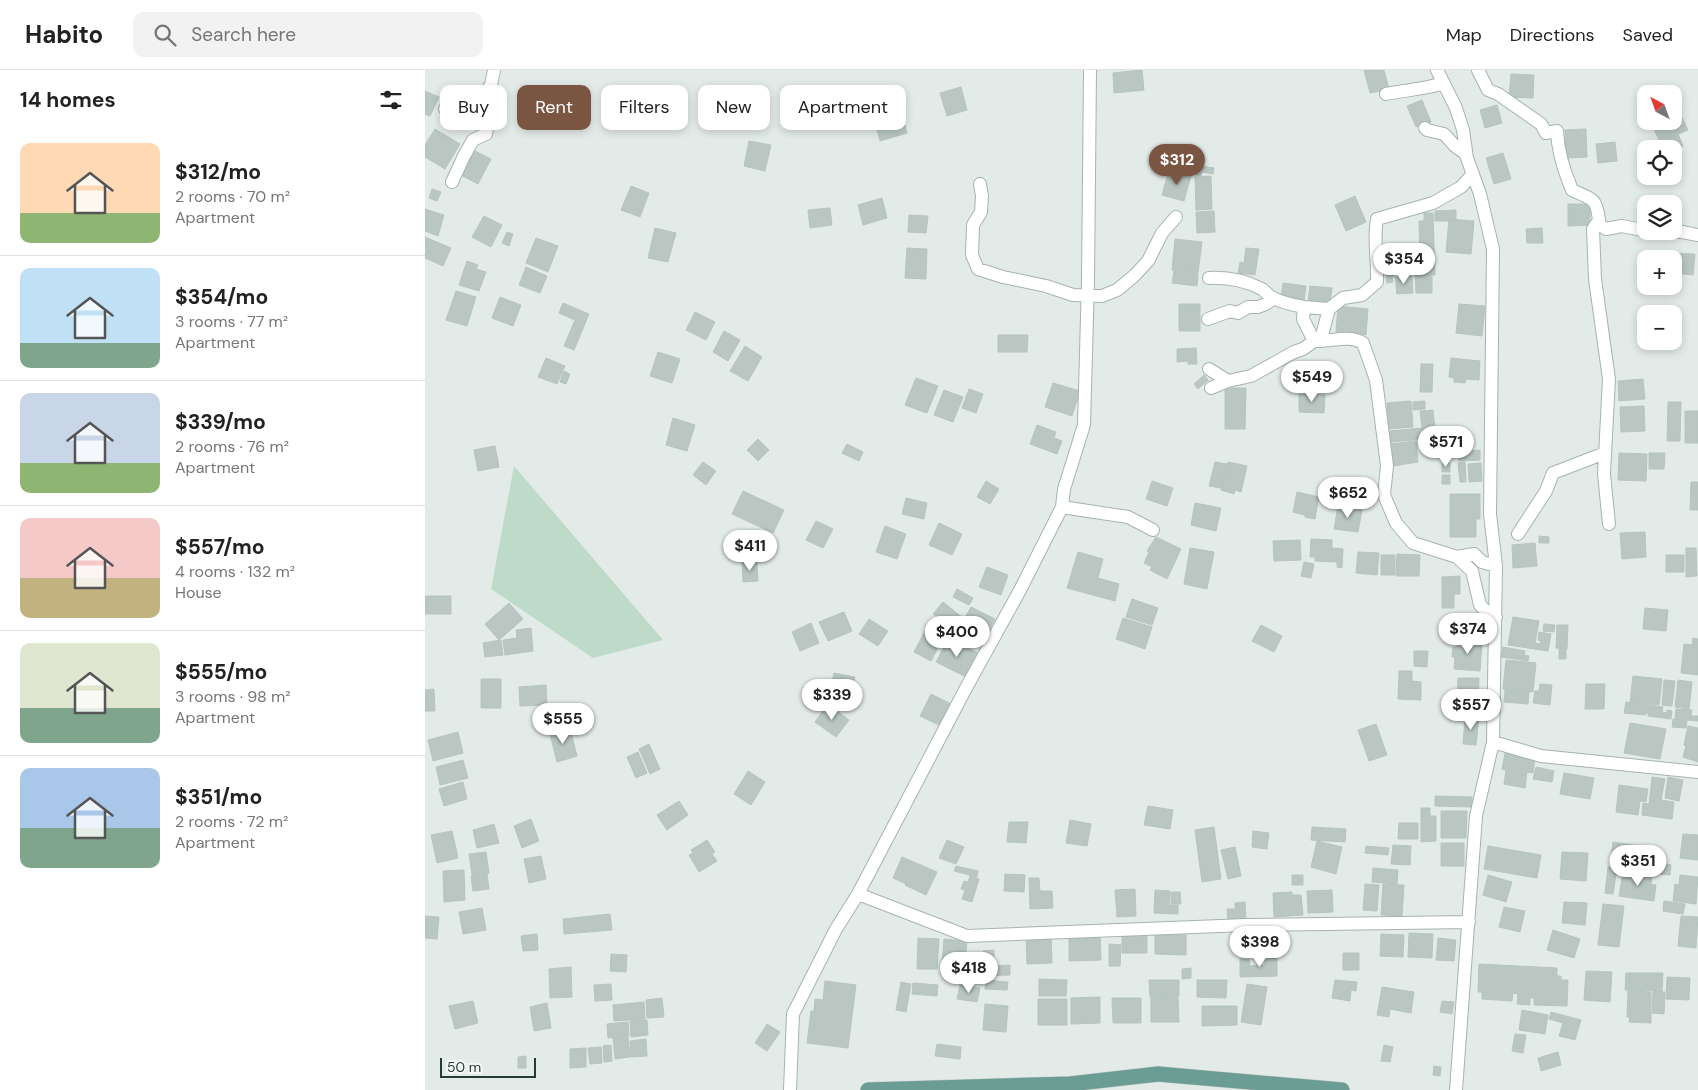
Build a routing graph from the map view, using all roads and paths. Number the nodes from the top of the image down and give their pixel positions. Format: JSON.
{"nodes":[{"id":1,"x":494,"y":70,"type":"edge"},
{"id":2,"x":1090,"y":70,"type":"edge"},
{"id":3,"x":1478,"y":70,"type":"edge"},
{"id":4,"x":1440,"y":74,"type":"edge"},
{"id":5,"x":491,"y":85,"type":"edge"},
{"id":6,"x":1386,"y":94,"type":"dead end"},
{"id":7,"x":1425,"y":128,"type":"dead end"},
{"id":8,"x":487,"y":130,"type":"edge"},
{"id":9,"x":1466,"y":154,"type":"junction"},
{"id":10,"x":1472,"y":175,"type":"junction"},
{"id":11,"x":452,"y":182,"type":"dead end"},
{"id":12,"x":980,"y":184,"type":"dead end"},
{"id":13,"x":1176,"y":217,"type":"dead end"},
{"id":14,"x":1597,"y":224,"type":"junction"},
{"id":15,"x":1698,"y":235,"type":"edge"},
{"id":16,"x":1209,"y":278,"type":"dead end"},
{"id":17,"x":1088,"y":296,"type":"junction"},
{"id":18,"x":1274,"y":298,"type":"junction"},
{"id":19,"x":1305,"y":307,"type":"junction"},
{"id":20,"x":1329,"y":309,"type":"junction"},
{"id":21,"x":1208,"y":319,"type":"dead end"},
{"id":22,"x":1314,"y":342,"type":"junction"},
{"id":23,"x":1209,"y":370,"type":"dead end"},
{"id":24,"x":1227,"y":381,"type":"junction"},
{"id":25,"x":1211,"y":388,"type":"dead end"},
{"id":26,"x":1605,"y":452,"type":"junction"},
{"id":27,"x":1062,"y":507,"type":"junction"},
{"id":28,"x":1609,"y":524,"type":"dead end"},
{"id":29,"x":1153,"y":530,"type":"dead end"},
{"id":30,"x":1518,"y":534,"type":"dead end"},
{"id":31,"x":1457,"y":557,"type":"junction"},
{"id":32,"x":1496,"y":566,"type":"junction"},
{"id":33,"x":1495,"y":616,"type":"junction"},
{"id":34,"x":1493,"y":742,"type":"junction"},
{"id":35,"x":1698,"y":772,"type":"edge"},
{"id":36,"x":858,"y":894,"type":"junction"},
{"id":37,"x":1469,"y":922,"type":"junction"},
{"id":38,"x":980,"y":1089,"type":"edge"},
{"id":39,"x":790,"y":1090,"type":"edge"},
{"id":40,"x":868,"y":1090,"type":"edge"},
{"id":41,"x":1342,"y":1090,"type":"edge"},
{"id":42,"x":1456,"y":1090,"type":"edge"}],
"edges":[{"from":1,"to":5,"type":"street"},
{"from":2,"to":17,"type":"street"},
{"from":3,"to":14,"type":"street"},
{"from":4,"to":6,"type":"street"},
{"from":4,"to":9,"type":"street"},
{"from":7,"to":9,"type":"street"},
{"from":8,"to":11,"type":"street"},
{"from":9,"to":10,"type":"street"},
{"from":10,"to":20,"type":"street"},
{"from":10,"to":32,"type":"street"},
{"from":12,"to":17,"type":"street"},
{"from":13,"to":17,"type":"street"},
{"from":14,"to":15,"type":"street"},
{"from":14,"to":26,"type":"street"},
{"from":16,"to":18,"type":"street"},
{"from":17,"to":27,"type":"street"},
{"from":18,"to":19,"type":"street"},
{"from":18,"to":21,"type":"street"},
{"from":19,"to":20,"type":"street"},
{"from":19,"to":22,"type":"street"},
{"from":20,"to":22,"type":"street"},
{"from":22,"to":24,"type":"street"},
{"from":22,"to":31,"type":"street"},
{"from":23,"to":24,"type":"street"},
{"from":24,"to":25,"type":"street"},
{"from":26,"to":28,"type":"street"},
{"from":26,"to":30,"type":"street"},
{"from":27,"to":29,"type":"street"},
{"from":27,"to":36,"type":"street"},
{"from":31,"to":32,"type":"street"},
{"from":31,"to":33,"type":"street"},
{"from":32,"to":33,"type":"street"},
{"from":33,"to":34,"type":"street"},
{"from":34,"to":35,"type":"street"},
{"from":34,"to":37,"type":"street"},
{"from":36,"to":37,"type":"street"},
{"from":36,"to":39,"type":"street"},
{"from":37,"to":42,"type":"street"},
{"from":38,"to":40,"type":"main road"},
{"from":38,"to":41,"type":"main road"}]}
